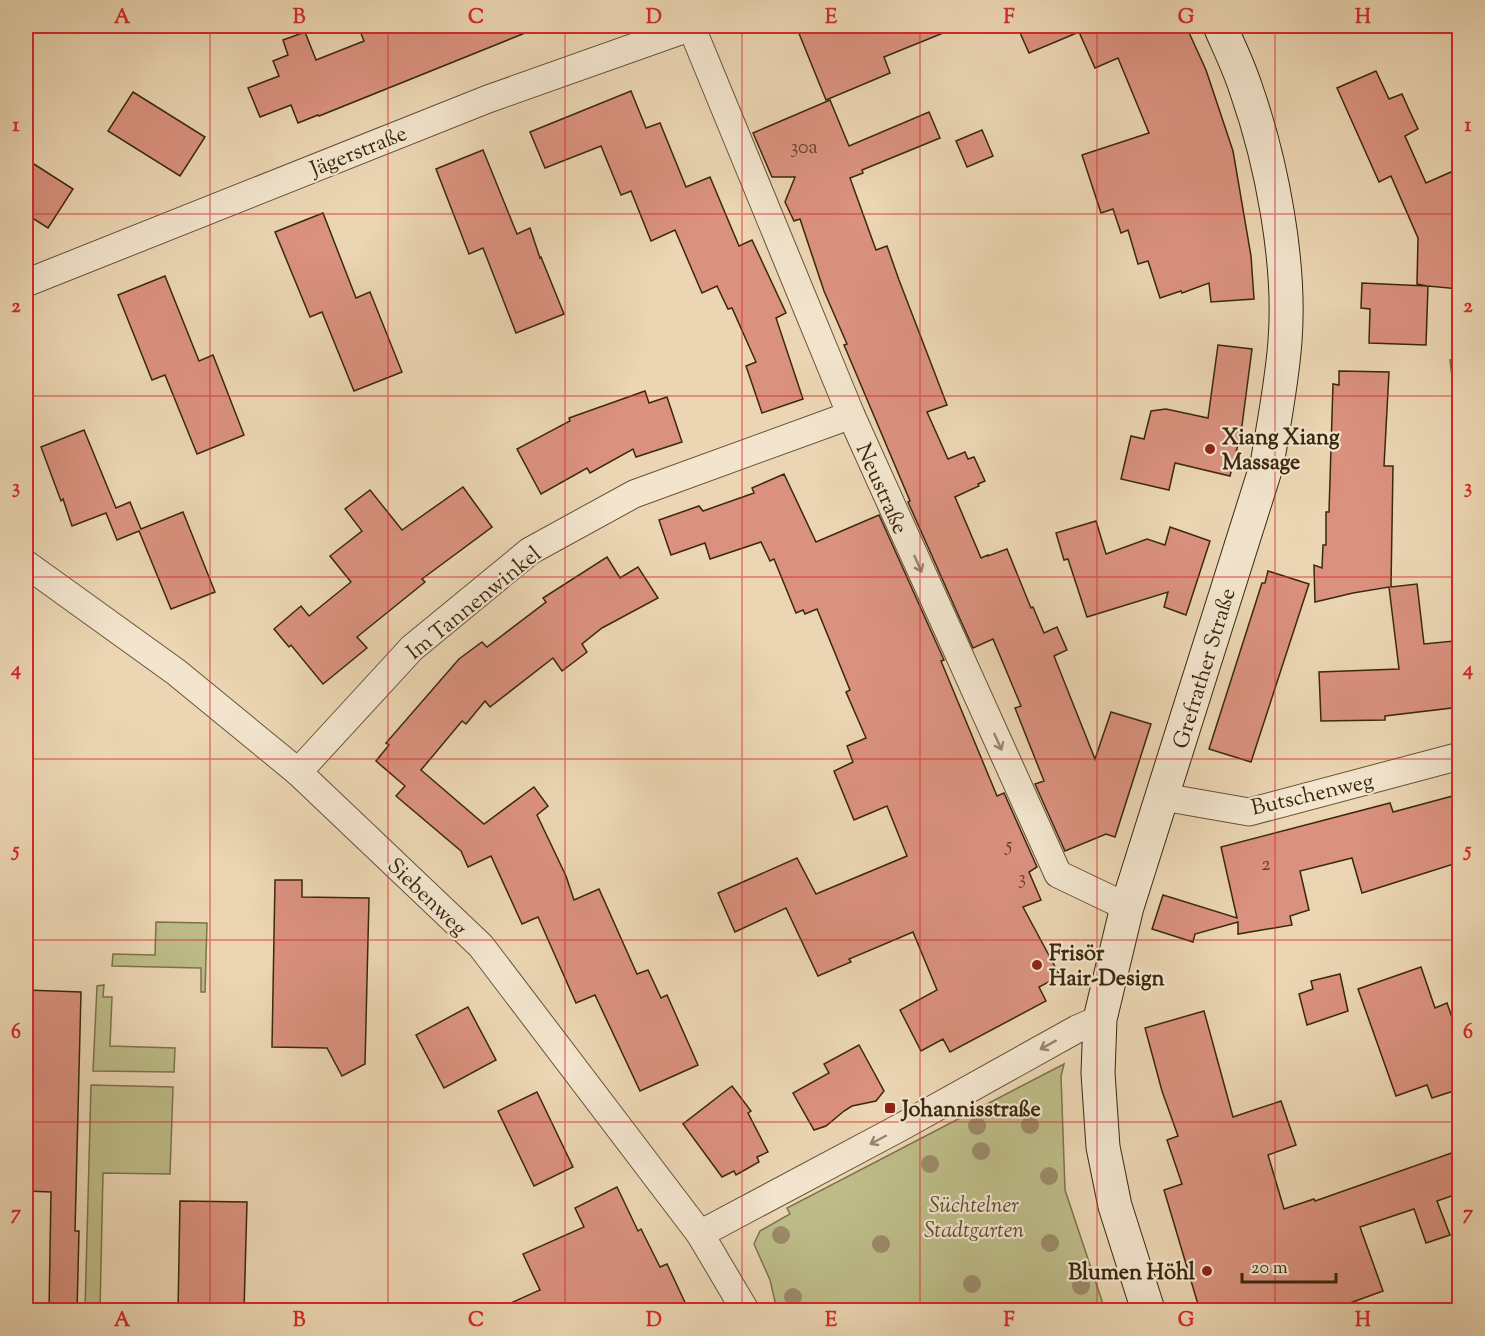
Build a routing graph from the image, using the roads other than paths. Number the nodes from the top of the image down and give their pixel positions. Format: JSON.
{"nodes":[{"id":1,"x":692,"y":26,"type":"edge"},
{"id":2,"x":1220,"y":26,"type":"edge"},
{"id":3,"x":26,"y":283,"type":"edge"},
{"id":4,"x":850,"y":415,"type":"junction"},
{"id":5,"x":26,"y":564,"type":"edge"},
{"id":6,"x":1460,"y":756,"type":"edge"},
{"id":7,"x":298,"y":772,"type":"junction"},
{"id":8,"x":1163,"y":797,"type":"junction"},
{"id":9,"x":1127,"y":907,"type":"junction"},
{"id":10,"x":1100,"y":1019,"type":"junction"},
{"id":11,"x":700,"y":1234,"type":"junction"},
{"id":12,"x":745,"y":1311,"type":"edge"},
{"id":13,"x":1148,"y":1311,"type":"edge"}],
"edges":[{"from":1,"to":3,"type":"street","name":"Jägerstraße"},
{"from":1,"to":4,"type":"street","name":"Neustraße"},
{"from":2,"to":8,"type":"main road","name":"Grefrather Straße"},
{"from":4,"to":7,"type":"street","name":"Im Tannenwinkel"},
{"from":4,"to":9,"type":"street","name":"Neustraße","one_way":true},
{"from":5,"to":7,"type":"street","name":"Siebenweg"},
{"from":6,"to":8,"type":"street","name":"Butschenweg"},
{"from":7,"to":11,"type":"street","name":"Siebenweg"},
{"from":8,"to":9,"type":"main road","name":"Grefrather Straße"},
{"from":9,"to":10,"type":"main road","name":"Grefrather Straße"},
{"from":10,"to":11,"type":"street","one_way":true},
{"from":10,"to":13,"type":"main road","name":"Grefrather Straße"},
{"from":11,"to":12,"type":"street","name":"Siebenweg"}]}
